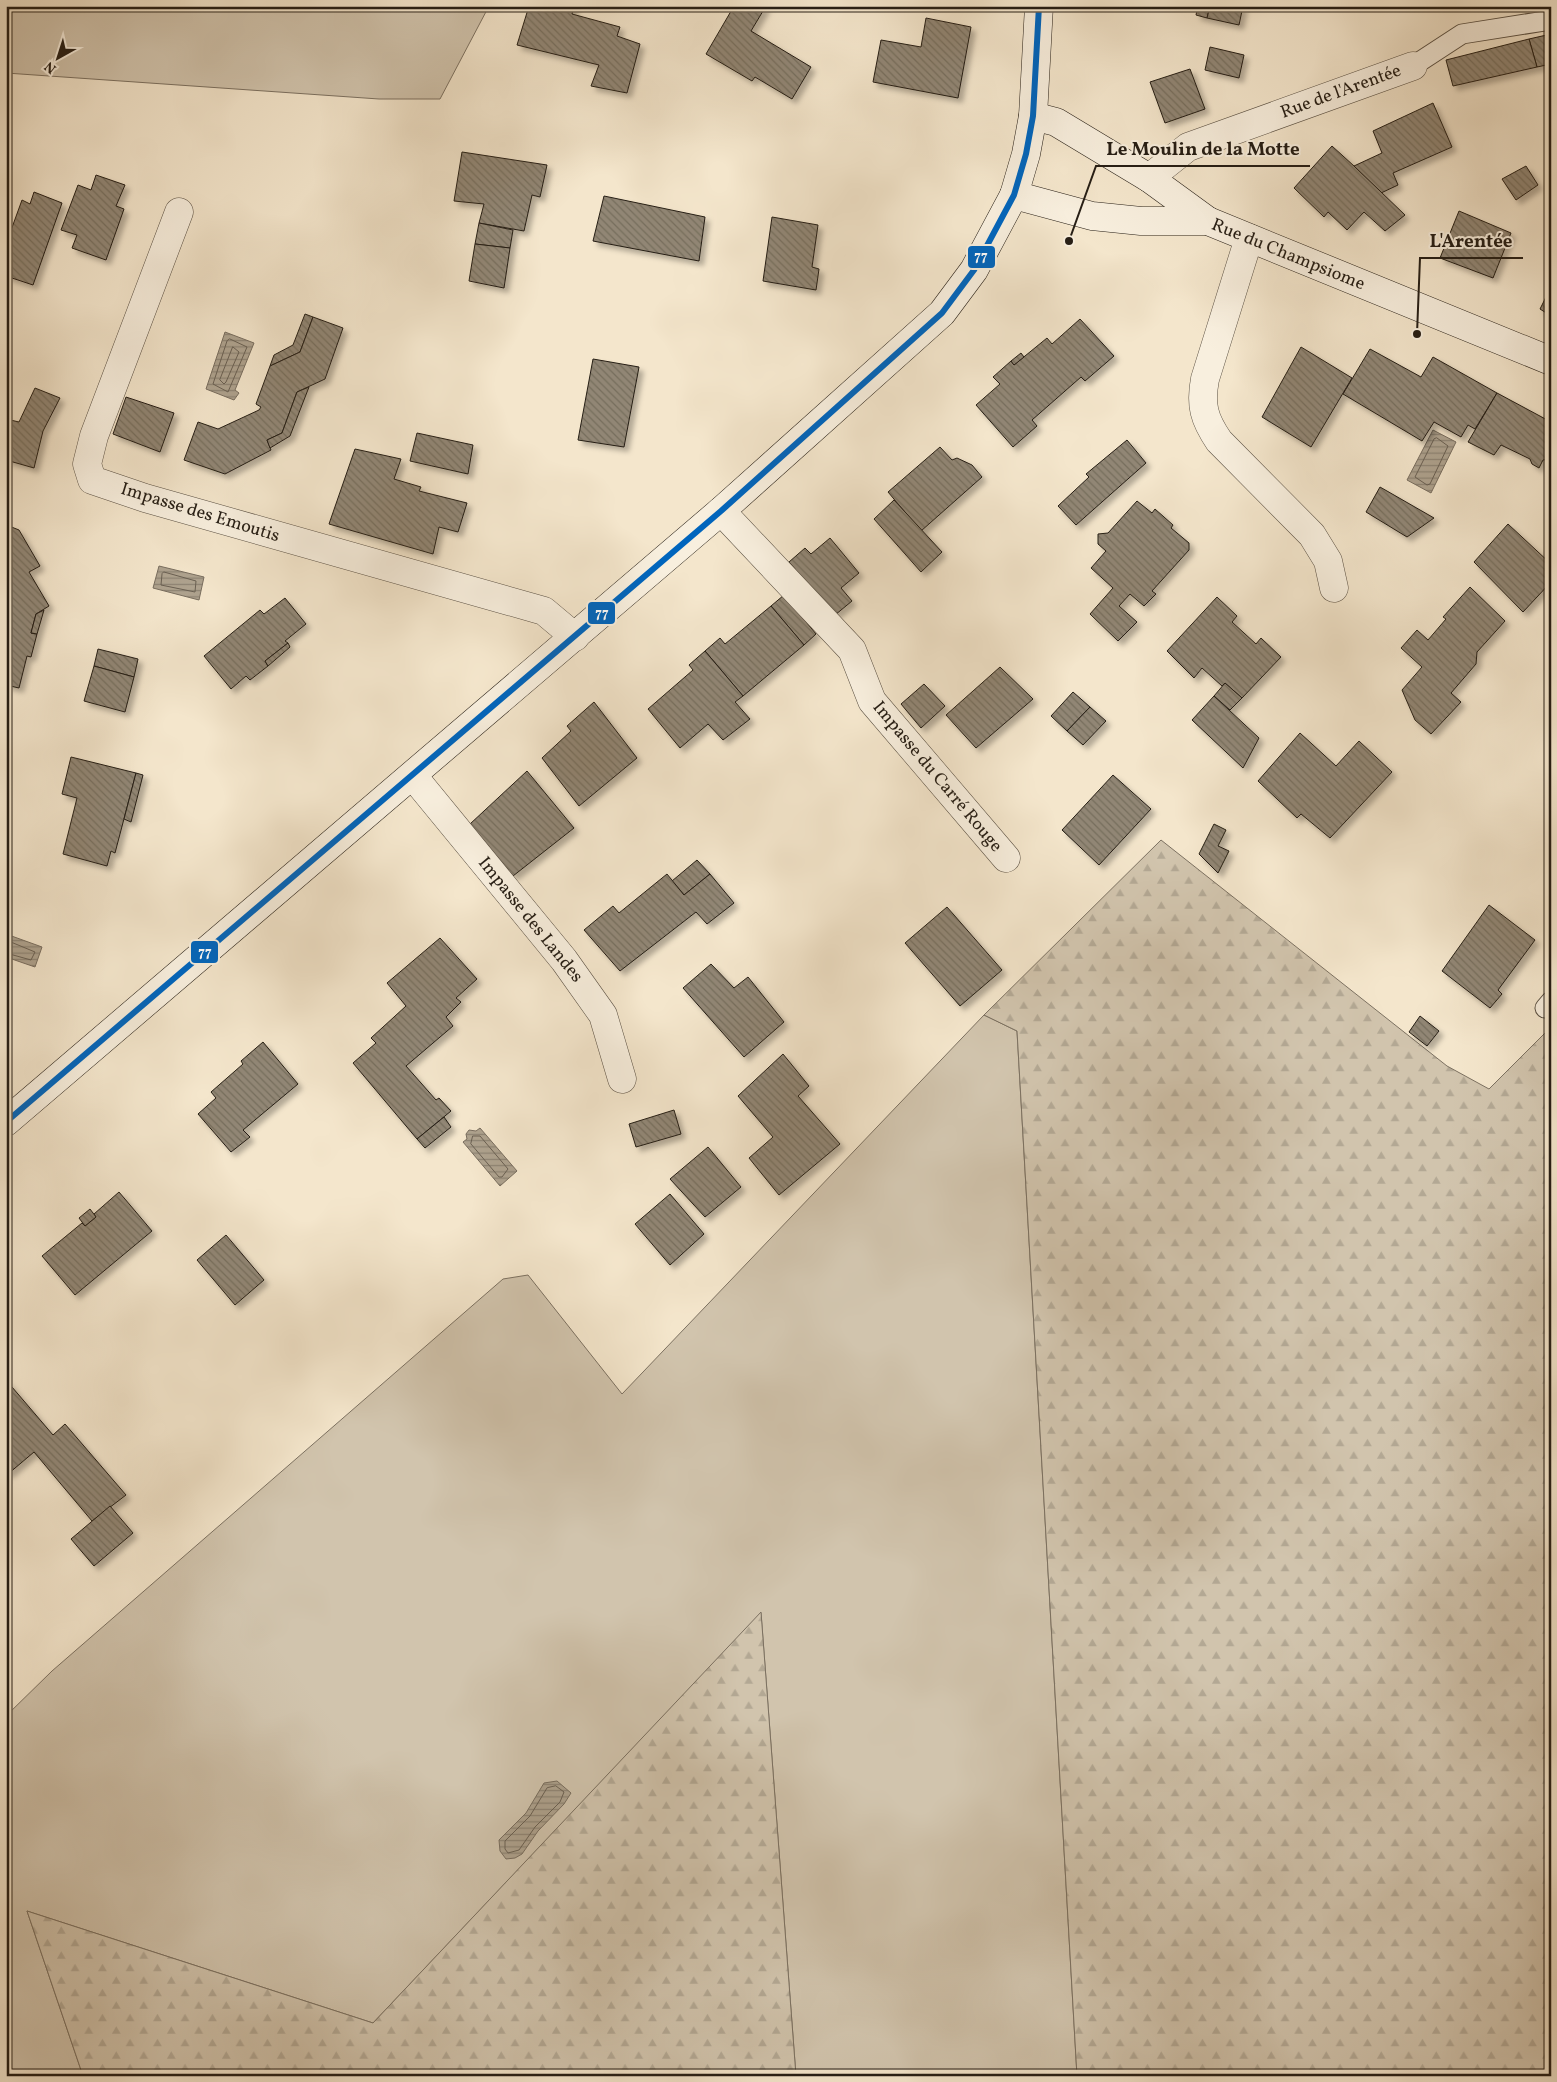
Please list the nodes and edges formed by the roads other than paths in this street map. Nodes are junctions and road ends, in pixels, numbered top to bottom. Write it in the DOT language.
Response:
graph roads {
  1 [pos="1038,6"];
  2 [pos="1551,20"];
  3 [pos="1413,66"];
  4 [pos="1033,116"];
  5 [pos="1149,178"];
  6 [pos="1014,195"];
  7 [pos="179,212"];
  8 [pos="1208,221"];
  9 [pos="1249,238"];
  10 [pos="1551,361"];
  11 [pos="721,511"];
  12 [pos="1334,588"];
  13 [pos="575,637"];
  14 [pos="413,776"];
  15 [pos="1006,858"];
  16 [pos="622,1079"];
  17 [pos="8,1117"];
  1 -- 4 [label="street"];
  2 -- 3 [label="lane, Rue de l'Arentée"];
  3 -- 5 [label="street, Rue de l'Arentée"];
  4 -- 5 [label="street"];
  4 -- 6 [label="street"];
  5 -- 8 [label="street"];
  6 -- 8 [label="street, Rue du Champsiome"];
  6 -- 11 [label="street"];
  7 -- 13 [label="street, Impasse des Emoutis"];
  8 -- 9 [label="street, Rue du Champsiome"];
  9 -- 10 [label="street, Rue du Champsiome"];
  9 -- 12 [label="street"];
  11 -- 13 [label="street"];
  11 -- 15 [label="street, Impasse du Carré Rouge"];
  13 -- 14 [label="street"];
  14 -- 16 [label="street, Impasse des Landes"];
  14 -- 17 [label="street"];
}
